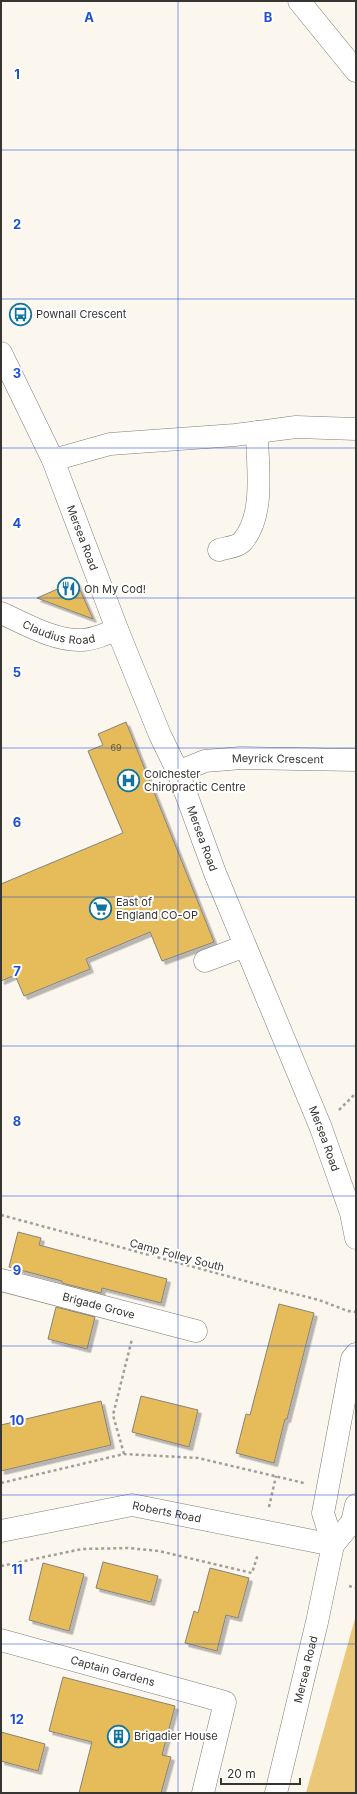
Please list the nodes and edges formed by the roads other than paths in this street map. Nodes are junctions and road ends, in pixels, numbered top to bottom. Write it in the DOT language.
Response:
graph roads {
  1 [pos="299,1"];
  2 [pos="356,71"];
  3 [pos="1,353"];
  4 [pos="356,429"];
  5 [pos="257,432"];
  6 [pos="53,460"];
  7 [pos="219,550"];
  8 [pos="1,613"];
  9 [pos="117,629"];
  10 [pos="356,760"];
  11 [pos="178,772"];
  12 [pos="245,946"];
  13 [pos="205,961"];
  14 [pos="356,1238"];
  15 [pos="1,1280"];
  16 [pos="196,1331"];
  17 [pos="356,1354"];
  18 [pos="356,1506"];
  19 [pos="1,1531"];
  20 [pos="333,1545"];
  21 [pos="1,1640"];
  22 [pos="203,1793"];
  23 [pos="276,1793"];
  1 -- 2 [label="street"];
  3 -- 6 [label="street, Mersea Road"];
  4 -- 5 [label="street"];
  5 -- 6 [label="street"];
  5 -- 7 [label="street"];
  6 -- 9 [label="street, Mersea Road"];
  8 -- 9 [label="street, Claudius Road"];
  9 -- 11 [label="street, Mersea Road"];
  10 -- 11 [label="street, Meyrick Crescent"];
  11 -- 12 [label="street, Mersea Road"];
  12 -- 13 [label="street"];
  12 -- 14 [label="street, Mersea Road"];
  15 -- 16 [label="street, Brigade Grove"];
  17 -- 20 [label="street, Mersea Road"];
  18 -- 20 [label="street, Mersea Road"];
  19 -- 20 [label="street, Roberts Road"];
  20 -- 23 [label="street, Mersea Road"];
  21 -- 22 [label="street, Captain Gardens"];
}
